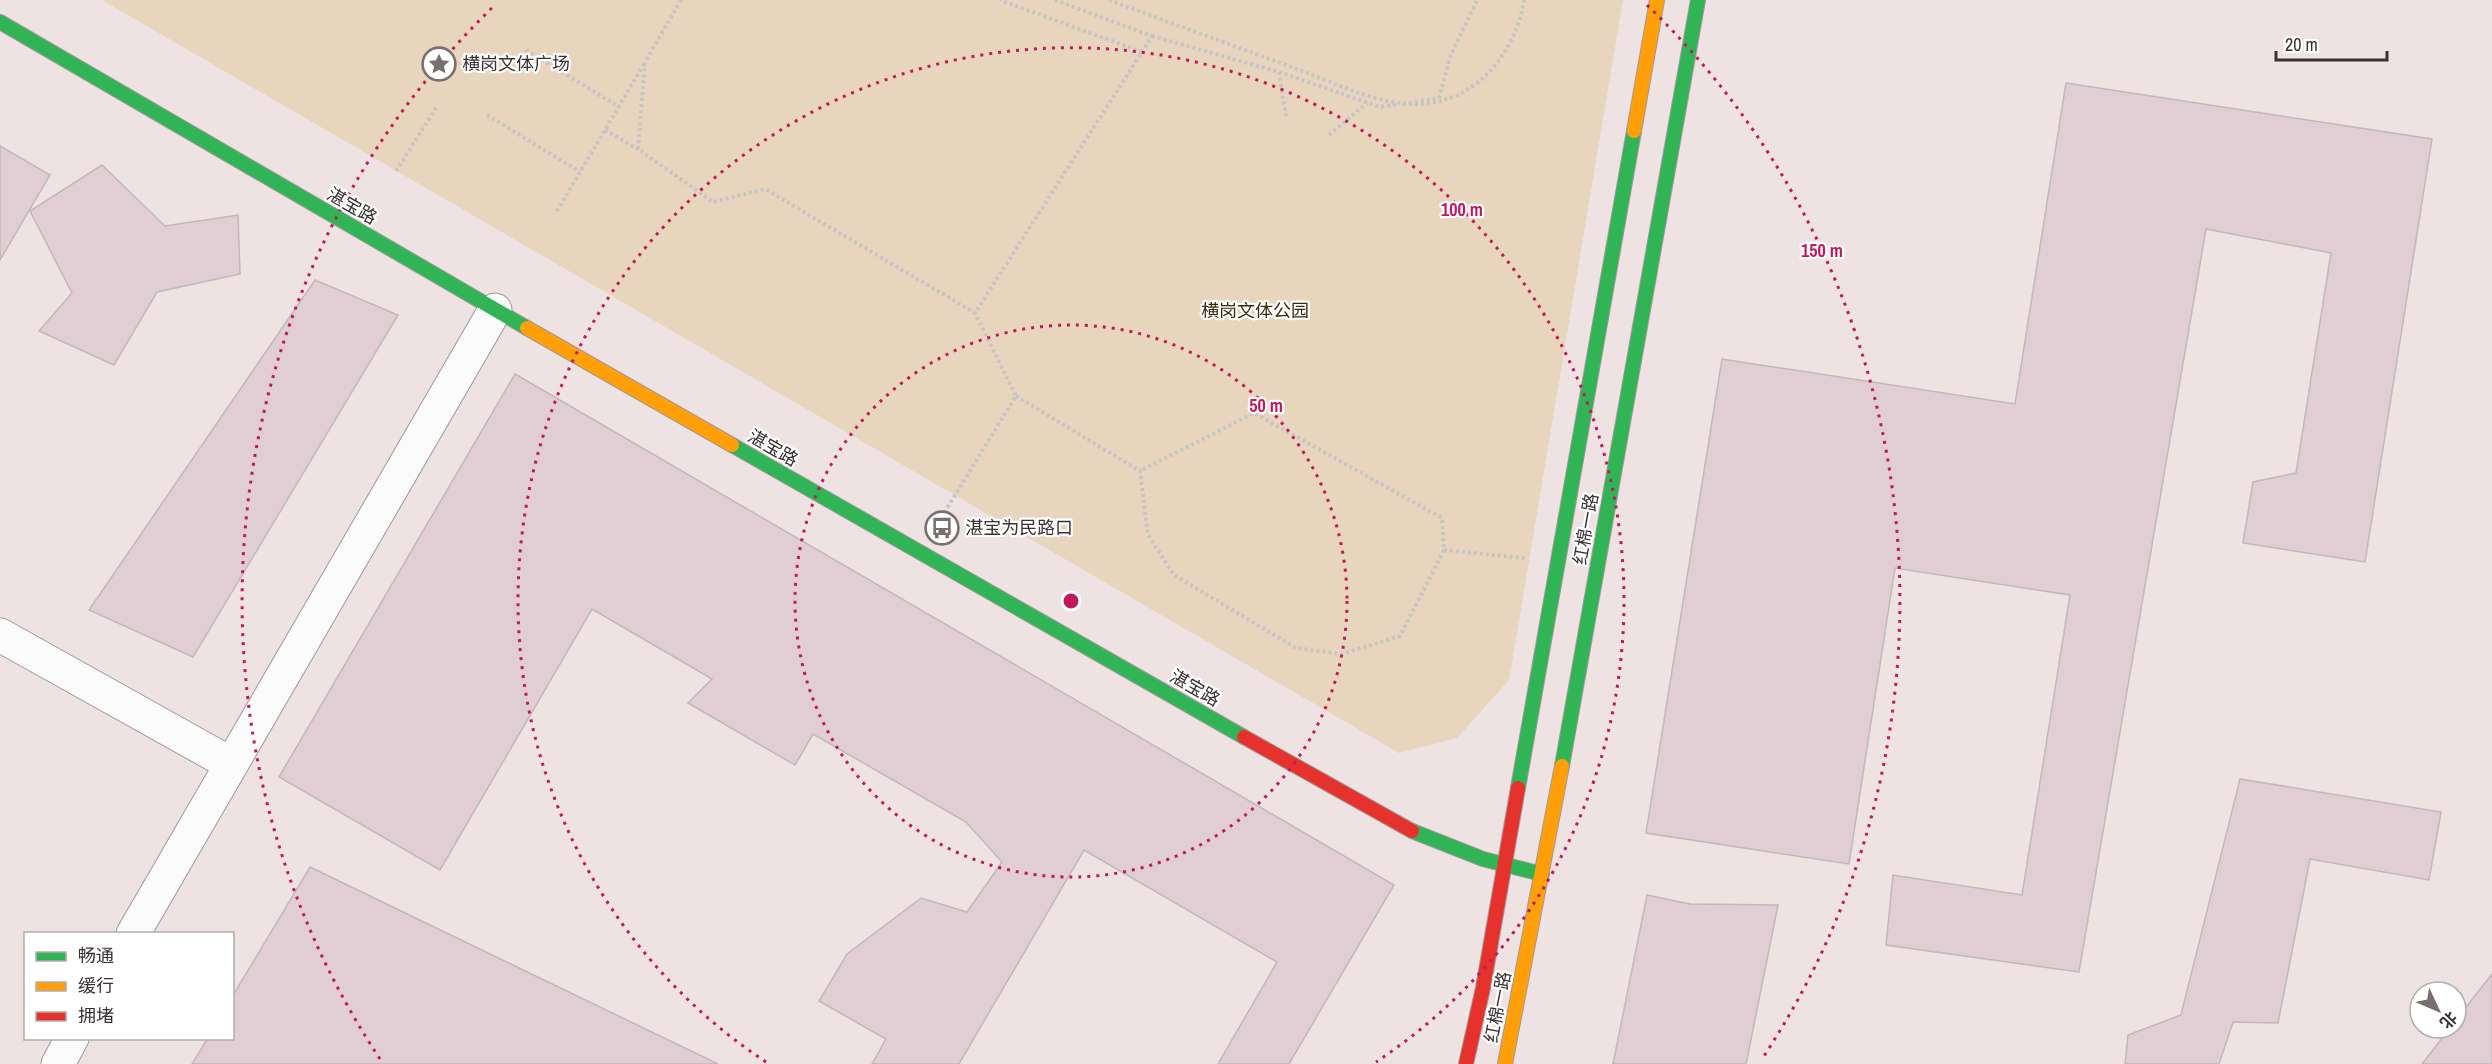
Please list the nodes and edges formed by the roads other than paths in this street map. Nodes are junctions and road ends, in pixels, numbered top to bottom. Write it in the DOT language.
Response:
graph roads {
  1 [pos="1657,0"];
  2 [pos="1698,0"];
  3 [pos="0,22"];
  4 [pos="495,310"];
  5 [pos="0,635"];
  6 [pos="231,764"];
  7 [pos="1505,867"];
  8 [pos="1542,874"];
  9 [pos="134,932"];
  10 [pos="71,1040"];
  11 [pos="58,1064"];
  12 [pos="1466,1064"];
  13 [pos="1505,1064"];
  1 -- 7 [label="main road, 红棉一路"];
  2 -- 8 [label="main road, 红棉一路"];
  3 -- 4 [label="main road, 湛宝路"];
  4 -- 6 [label="street"];
  4 -- 7 [label="main road, 湛宝路"];
  5 -- 6 [label="street"];
  6 -- 9 [label="street"];
  7 -- 8 [label="main road, 湛宝路"];
  7 -- 12 [label="main road, 红棉一路"];
  8 -- 13 [label="main road, 红棉一路"];
  10 -- 11 [label="street"];
}
